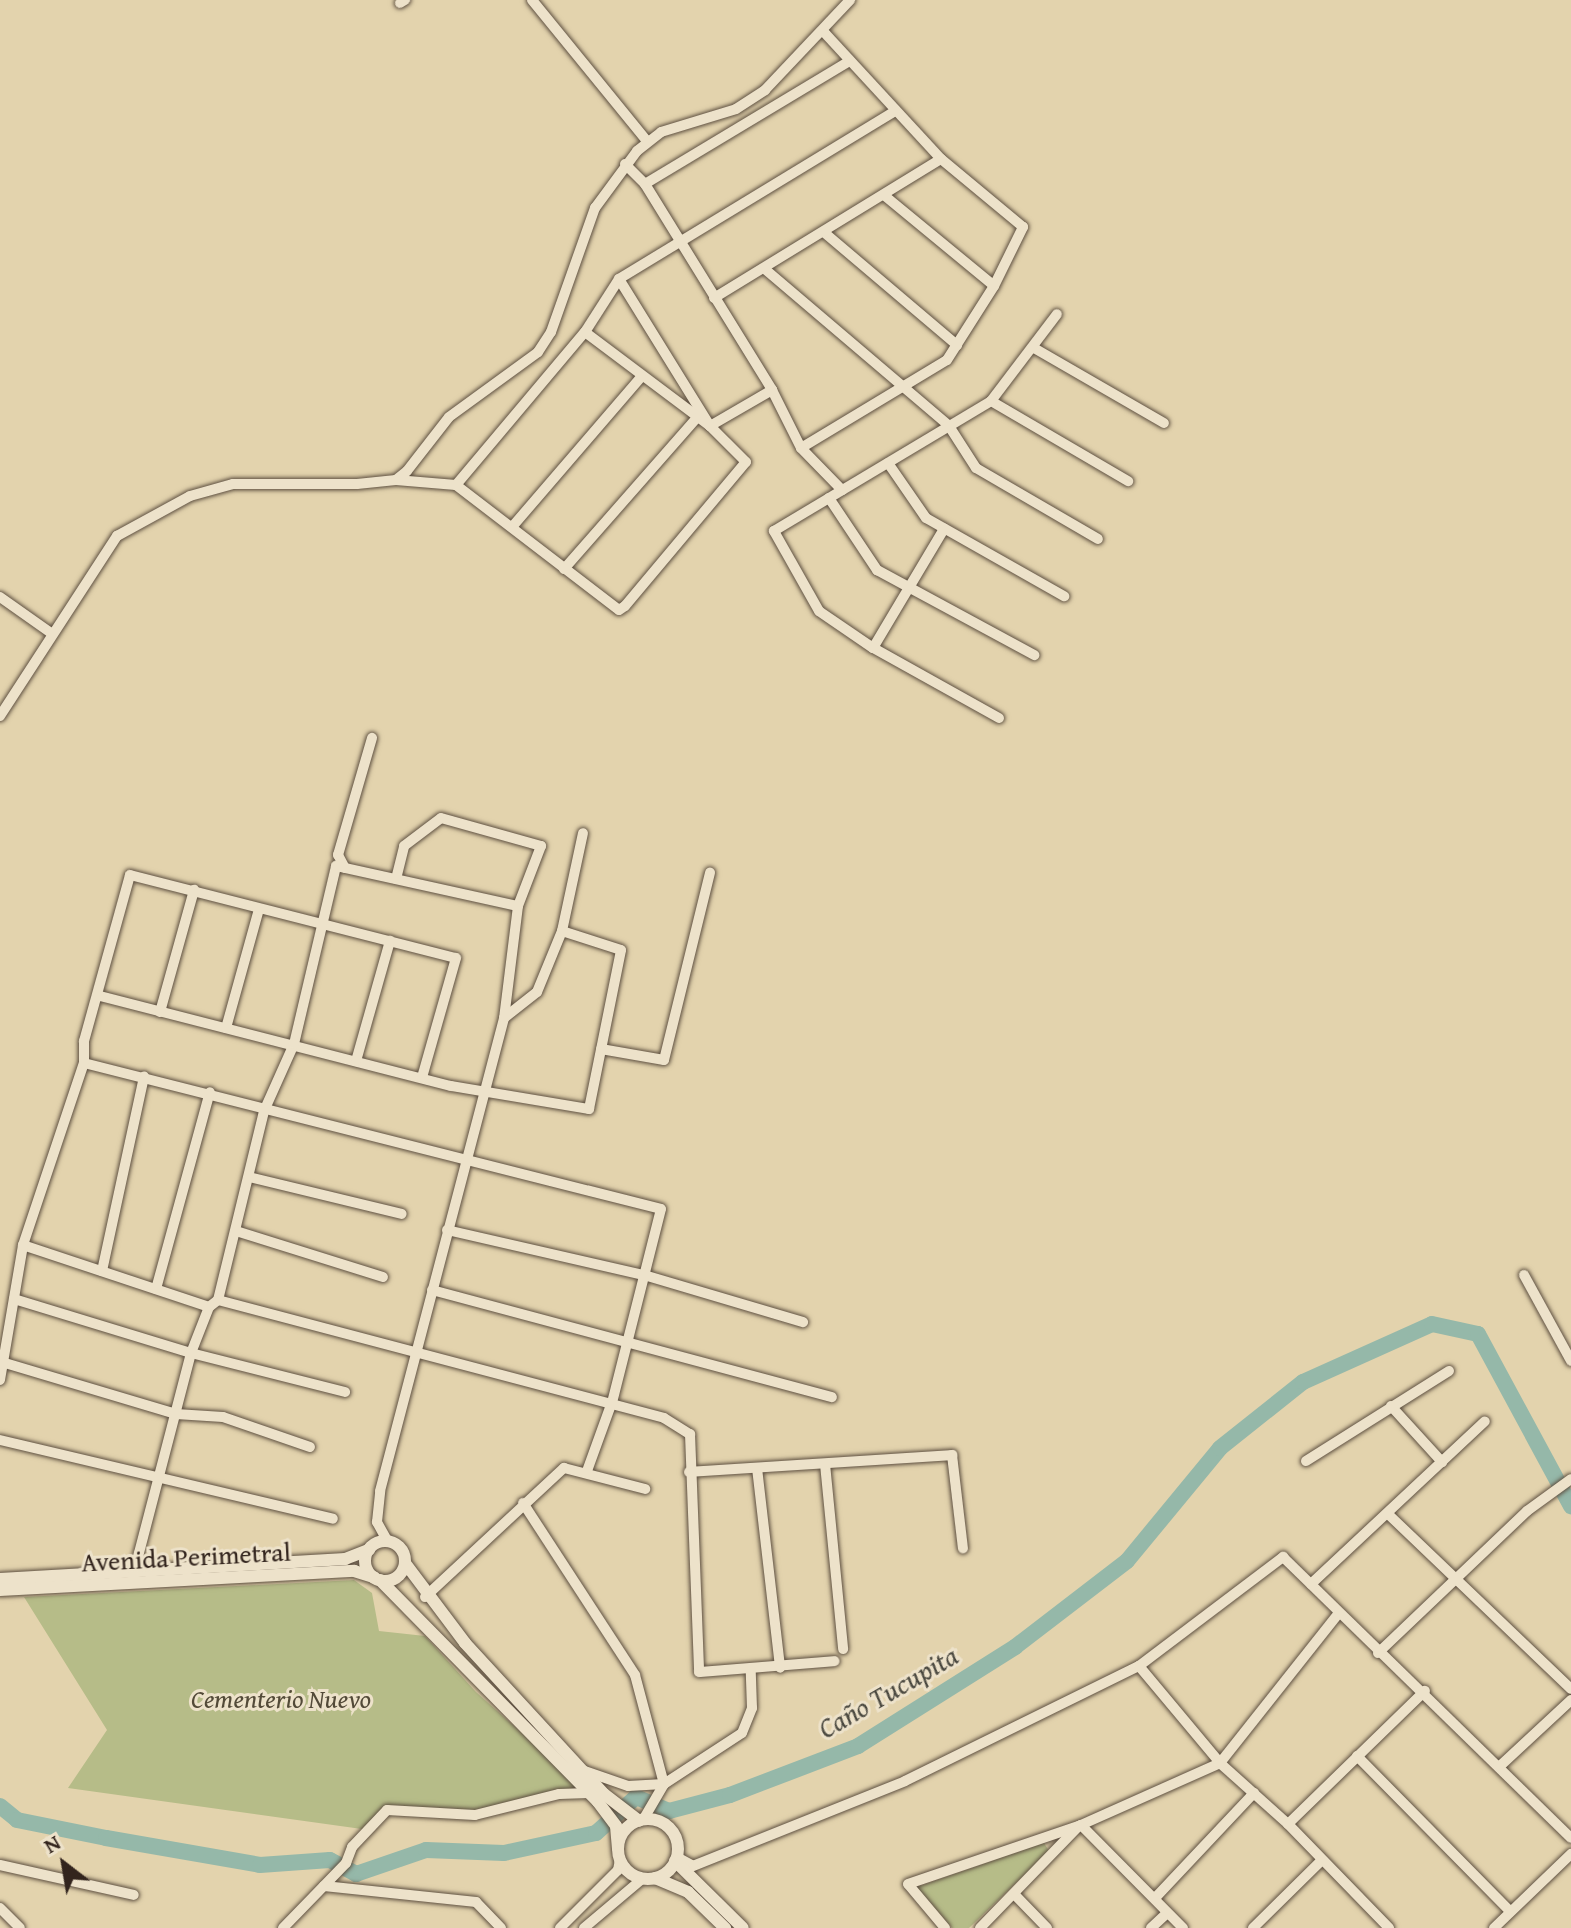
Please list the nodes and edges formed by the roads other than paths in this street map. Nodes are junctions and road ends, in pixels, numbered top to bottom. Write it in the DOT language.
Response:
graph roads {
  1 [pos="532,0"];
  2 [pos="850,0"];
  3 [pos="824,32"];
  4 [pos="850,61"];
  5 [pos="895,111"];
  6 [pos="647,141"];
  7 [pos="941,159"];
  8 [pos="625,164"];
  9 [pos="645,184"];
  10 [pos="885,196"];
  11 [pos="826,234"];
  12 [pos="680,243"];
  13 [pos="766,270"];
  14 [pos="619,279"];
  15 [pos="994,286"];
  16 [pos="714,298"];
  17 [pos="1057,314"];
  18 [pos="585,332"];
  19 [pos="957,345"];
  20 [pos="1034,348"];
  21 [pos="641,377"];
  22 [pos="904,385"];
  23 [pos="772,390"];
  24 [pos="991,401"];
  25 [pos="696,419"];
  26 [pos="1164,423"];
  27 [pos="710,426"];
  28 [pos="949,426"];
  29 [pos="801,448"];
  30 [pos="888,463"];
  31 [pos="396,480"];
  32 [pos="1128,481"];
  33 [pos="456,485"];
  34 [pos="842,490"];
  35 [pos="829,498"];
  36 [pos="512,527"];
  37 [pos="944,529"];
  38 [pos="1098,539"];
  39 [pos="564,569"];
  40 [pos="907,590"];
  41 [pos="1064,596"];
  42 [pos="0,597"];
  43 [pos="51,633"];
  44 [pos="873,648"];
  45 [pos="1034,655"];
  46 [pos="0,716"];
  47 [pos="999,718"];
  48 [pos="372,738"];
  49 [pos="583,833"];
  50 [pos="345,868"];
  51 [pos="710,873"];
  52 [pos="396,879"];
  53 [pos="194,890"];
  54 [pos="518,906"];
  55 [pos="259,909"];
  56 [pos="318,923"];
  57 [pos="562,931"];
  58 [pos="390,941"];
  59 [pos="100,996"];
  60 [pos="160,1012"];
  61 [pos="504,1018"];
  62 [pos="226,1028"];
  63 [pos="294,1044"];
  64 [pos="601,1049"];
  65 [pos="356,1061"];
  66 [pos="84,1063"];
  67 [pos="144,1076"];
  68 [pos="422,1077"];
  69 [pos="210,1092"];
  70 [pos="483,1092"];
  71 [pos="264,1111"];
  72 [pos="465,1161"];
  73 [pos="249,1177"];
  74 [pos="402,1214"];
  75 [pos="447,1230"];
  76 [pos="236,1231"];
  77 [pos="23,1245"];
  78 [pos="102,1271"];
  79 [pos="644,1275"];
  80 [pos="1524,1275"];
  81 [pos="383,1277"];
  82 [pos="156,1289"];
  83 [pos="432,1290"];
  84 [pos="14,1299"];
  85 [pos="213,1303"];
  86 [pos="803,1322"];
  87 [pos="626,1340"];
  88 [pos="415,1352"];
  89 [pos="191,1353"];
  90 [pos="1571,1361"];
  91 [pos="5,1363"];
  92 [pos="1449,1371"];
  93 [pos="0,1380"];
  94 [pos="345,1392"];
  95 [pos="832,1397"];
  96 [pos="612,1402"];
  97 [pos="1391,1406"];
  98 [pos="176,1414"];
  99 [pos="1485,1421"];
  100 [pos="0,1440"];
  101 [pos="310,1447"];
  102 [pos="1306,1461"];
  103 [pos="1442,1462"];
  104 [pos="825,1464"];
  105 [pos="757,1468"];
  106 [pos="587,1471"];
  107 [pos="689,1472"];
  108 [pos="1571,1479"];
  109 [pos="161,1481"];
  110 [pos="645,1489"];
  111 [pos="523,1503"];
  112 [pos="1388,1514"];
  113 [pos="333,1519"];
  114 [pos="388,1542"];
  115 [pos="963,1548"];
  116 [pos="369,1550"];
  117 [pos="405,1563"];
  118 [pos="134,1572"];
  119 [pos="0,1579"];
  120 [pos="377,1579"];
  121 [pos="1457,1581"];
  122 [pos="1311,1584"];
  123 [pos="0,1590"];
  124 [pos="425,1597"];
  125 [pos="1339,1613"];
  126 [pos="843,1649"];
  127 [pos="1378,1653"];
  128 [pos="835,1661"];
  129 [pos="1139,1666"];
  130 [pos="780,1668"];
  131 [pos="751,1671"];
  132 [pos="1571,1689"];
  133 [pos="1425,1691"];
  134 [pos="1571,1700"];
  135 [pos="1357,1756"];
  136 [pos="1220,1763"];
  137 [pos="1500,1766"];
  138 [pos="581,1769"];
  139 [pos="664,1784"];
  140 [pos="589,1793"];
  141 [pos="1254,1793"];
  142 [pos="611,1812"];
  143 [pos="641,1820"];
  144 [pos="1288,1824"];
  145 [pos="1081,1825"];
  146 [pos="1571,1838"];
  147 [pos="619,1854"];
  148 [pos="1571,1854"];
  149 [pos="676,1859"];
  150 [pos="1322,1860"];
  151 [pos="0,1864"];
  152 [pos="648,1878"];
  153 [pos="324,1886"];
  154 [pos="134,1895"];
  155 [pos="1015,1895"];
  156 [pos="1156,1897"];
  157 [pos="0,1908"];
  158 [pos="1510,1911"];
  159 [pos="1167,1913"];
  160 [pos="1384,1926"];
  161 [pos="20,1928"];
  162 [pos="283,1928"];
  163 [pos="501,1928"];
  164 [pos="560,1928"];
  165 [pos="584,1928"];
  166 [pos="725,1928"];
  167 [pos="743,1928"];
  168 [pos="945,1928"];
  169 [pos="980,1928"];
  170 [pos="1047,1928"];
  171 [pos="1151,1928"];
  172 [pos="1183,1928"];
  173 [pos="1253,1928"];
  174 [pos="1494,1928"];
  1 -- 6 [label="street"];
  2 -- 3 [label="street"];
  3 -- 4 [label="street"];
  3 -- 6 [label="street"];
  4 -- 5 [label="street"];
  4 -- 9 [label="street"];
  5 -- 7 [label="street"];
  5 -- 12 [label="street"];
  6 -- 8 [label="street"];
  7 -- 10 [label="street"];
  7 -- 15 [label="street"];
  8 -- 9 [label="street"];
  8 -- 31 [label="street"];
  9 -- 12 [label="street"];
  10 -- 11 [label="street"];
  10 -- 15 [label="street"];
  11 -- 13 [label="street"];
  11 -- 19 [label="street"];
  12 -- 14 [label="street"];
  12 -- 16 [label="street"];
  13 -- 16 [label="street"];
  13 -- 22 [label="street"];
  14 -- 18 [label="street"];
  14 -- 27 [label="street"];
  15 -- 19 [label="street"];
  16 -- 23 [label="street"];
  17 -- 20 [label="street"];
  18 -- 21 [label="street"];
  18 -- 33 [label="street"];
  19 -- 22 [label="street"];
  20 -- 24 [label="street"];
  20 -- 26 [label="street"];
  21 -- 25 [label="street"];
  21 -- 36 [label="street"];
  22 -- 28 [label="street"];
  22 -- 29 [label="street"];
  23 -- 27 [label="street"];
  23 -- 29 [label="street"];
  24 -- 28 [label="street"];
  24 -- 32 [label="street"];
  25 -- 27 [label="street"];
  25 -- 39 [label="street"];
  27 -- 39 [label="street"];
  28 -- 30 [label="street"];
  28 -- 38 [label="street"];
  29 -- 34 [label="street"];
  30 -- 34 [label="street"];
  30 -- 37 [label="street"];
  31 -- 33 [label="street"];
  31 -- 43 [label="street"];
  33 -- 36 [label="street"];
  34 -- 35 [label="street"];
  35 -- 40 [label="street"];
  35 -- 44 [label="street"];
  36 -- 39 [label="street"];
  37 -- 40 [label="street"];
  37 -- 41 [label="street"];
  40 -- 44 [label="street"];
  40 -- 45 [label="street"];
  42 -- 43 [label="street"];
  43 -- 46 [label="street"];
  44 -- 47 [label="street"];
  48 -- 50 [label="street"];
  49 -- 57 [label="street"];
  50 -- 52 [label="street"];
  50 -- 56 [label="street"];
  51 -- 64 [label="street"];
  52 -- 54 [label="street"];
  52 -- 54 [label="street"];
  53 -- 55 [label="street"];
  53 -- 59 [label="street"];
  53 -- 60 [label="street"];
  54 -- 61 [label="street"];
  55 -- 56 [label="street"];
  55 -- 62 [label="street"];
  56 -- 58 [label="street"];
  56 -- 63 [label="street"];
  57 -- 61 [label="street"];
  57 -- 64 [label="street"];
  58 -- 65 [label="street"];
  58 -- 68 [label="street"];
  59 -- 60 [label="street"];
  59 -- 66 [label="street"];
  60 -- 62 [label="street"];
  61 -- 70 [label="street"];
  62 -- 63 [label="street"];
  63 -- 65 [label="street"];
  63 -- 71 [label="street"];
  64 -- 70 [label="street"];
  65 -- 68 [label="street"];
  66 -- 67 [label="street"];
  66 -- 77 [label="street"];
  67 -- 69 [label="street"];
  67 -- 78 [label="street"];
  68 -- 70 [label="street"];
  69 -- 71 [label="street"];
  69 -- 82 [label="street"];
  70 -- 72 [label="street"];
  71 -- 72 [label="street"];
  71 -- 73 [label="street"];
  72 -- 75 [label="street"];
  72 -- 79 [label="street"];
  73 -- 74 [label="street"];
  73 -- 76 [label="street"];
  75 -- 79 [label="street"];
  75 -- 83 [label="street"];
  76 -- 81 [label="street"];
  76 -- 85 [label="street"];
  77 -- 78 [label="street"];
  77 -- 84 [label="street"];
  78 -- 82 [label="street"];
  79 -- 86 [label="street"];
  79 -- 87 [label="street"];
  80 -- 90 [label="street"];
  82 -- 85 [label="street"];
  83 -- 87 [label="street"];
  83 -- 88 [label="street"];
  84 -- 89 [label="street"];
  84 -- 91 [label="street"];
  85 -- 88 [label="street"];
  85 -- 89 [label="street"];
  87 -- 95 [label="street"];
  87 -- 96 [label="street"];
  88 -- 96 [label="street"];
  88 -- 114 [label="street"];
  89 -- 94 [label="street"];
  89 -- 98 [label="street"];
  91 -- 93 [label="street"];
  91 -- 98 [label="street"];
  92 -- 97 [label="street"];
  96 -- 106 [label="street"];
  96 -- 107 [label="street"];
  97 -- 102 [label="street"];
  97 -- 103 [label="street"];
  98 -- 101 [label="street"];
  98 -- 109 [label="street"];
  99 -- 103 [label="street"];
  100 -- 109 [label="street"];
  103 -- 112 [label="street"];
  104 -- 105 [label="street"];
  104 -- 115 [label="street"];
  104 -- 126 [label="street"];
  105 -- 107 [label="street"];
  105 -- 130 [label="street"];
  106 -- 110 [label="street"];
  106 -- 111 [label="street"];
  107 -- 131 [label="street"];
  108 -- 121 [label="street"];
  109 -- 113 [label="street"];
  109 -- 118 [label="street"];
  111 -- 124 [label="street"];
  111 -- 139 [label="street"];
  112 -- 121 [label="street"];
  112 -- 122 [label="street"];
  114 -- 116 [label="street"];
  114 -- 117 [label="street"];
  116 -- 118 [label="street, Avenida Perimetral"];
  116 -- 120 [label="street"];
  117 -- 120 [label="street"];
  117 -- 124 [label="street"];
  118 -- 119 [label="street, Avenida Perimetral"];
  120 -- 123 [label="street, Avenida Perimetral"];
  120 -- 140 [label="street"];
  121 -- 127 [label="street"];
  121 -- 132 [label="street"];
  122 -- 125 [label="street"];
  122 -- 129 [label="street"];
  124 -- 138 [label="street"];
  125 -- 127 [label="street"];
  125 -- 136 [label="street"];
  127 -- 133 [label="street"];
  128 -- 130 [label="street"];
  129 -- 136 [label="street"];
  129 -- 149 [label="street"];
  130 -- 131 [label="street"];
  131 -- 139 [label="street"];
  133 -- 135 [label="street"];
  133 -- 137 [label="street"];
  134 -- 137 [label="street"];
  135 -- 144 [label="street"];
  135 -- 158 [label="street"];
  136 -- 141 [label="street"];
  136 -- 145 [label="street"];
  137 -- 146 [label="street"];
  138 -- 139 [label="street"];
  138 -- 142 [label="street"];
  139 -- 143 [label="street"];
  140 -- 142 [label="street"];
  140 -- 153 [label="street"];
  141 -- 144 [label="street"];
  141 -- 156 [label="street"];
  142 -- 143 [label="street"];
  142 -- 147 [label="street"];
  143 -- 147 [label="street"];
  143 -- 149 [label="street"];
  144 -- 150 [label="street"];
  145 -- 155 [label="street"];
  145 -- 156 [label="street"];
  145 -- 168 [label="street"];
  147 -- 152 [label="street"];
  147 -- 164 [label="street"];
  148 -- 158 [label="street"];
  149 -- 152 [label="street"];
  149 -- 167 [label="street"];
  150 -- 160 [label="street"];
  150 -- 173 [label="street"];
  151 -- 154 [label="street"];
  152 -- 165 [label="street"];
  152 -- 166 [label="street"];
  153 -- 162 [label="street"];
  153 -- 163 [label="street"];
  155 -- 169 [label="street"];
  155 -- 170 [label="street"];
  156 -- 159 [label="street"];
  157 -- 161 [label="street"];
  158 -- 174 [label="street"];
  159 -- 171 [label="street"];
  159 -- 172 [label="street"];
}
